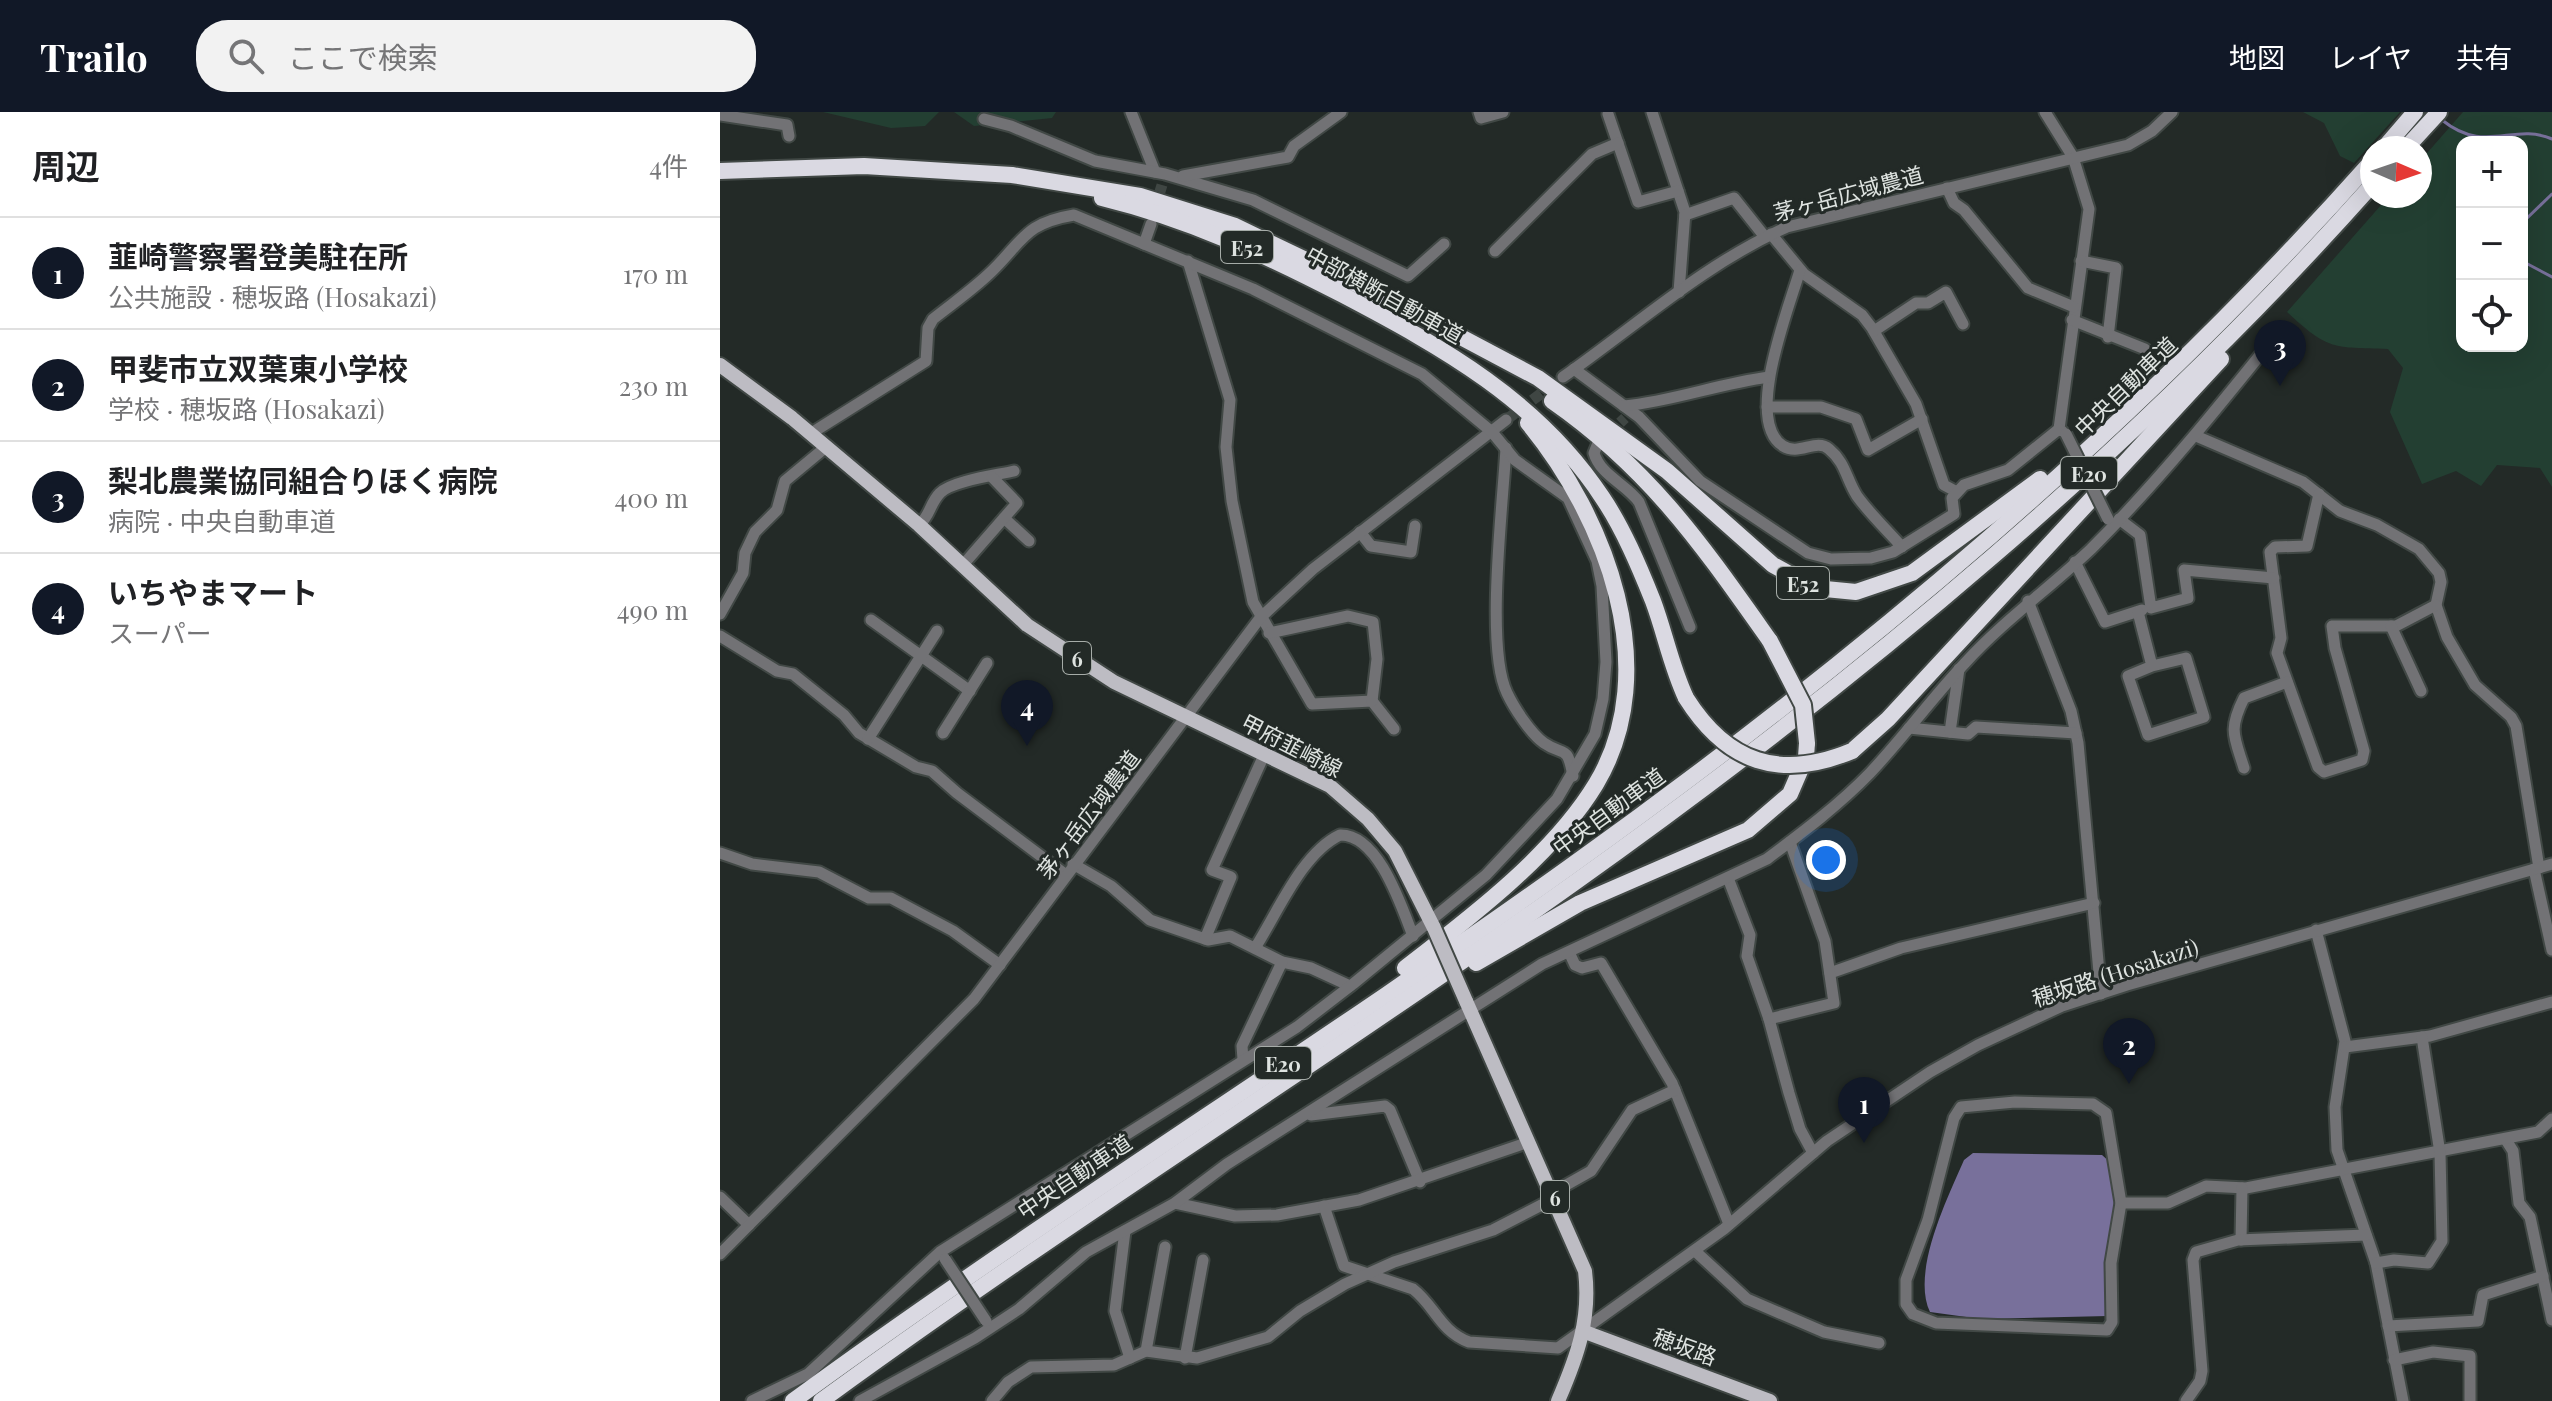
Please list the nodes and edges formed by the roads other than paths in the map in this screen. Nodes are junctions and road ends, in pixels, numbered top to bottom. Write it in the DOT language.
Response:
graph roads {
  1 [pos="1131,112"];
  2 [pos="1341,112"];
  3 [pos="1479,112"];
  4 [pos="1503,112"];
  5 [pos="1652,112"];
  6 [pos="2045,112"];
  7 [pos="2172,112"];
  8 [pos="2415,112"];
  9 [pos="2439,112"];
  10 [pos="1608,113"];
  11 [pos="720,115"];
  12 [pos="984,119"];
  13 [pos="789,136"];
  14 [pos="2394,136"];
  15 [pos="2417,136"];
  16 [pos="1618,143"];
  17 [pos="2073,157"];
  18 [pos="720,171"];
  19 [pos="967,173"];
  20 [pos="2360,174"];
  21 [pos="1161,177"];
  22 [pos="1178,177"];
  23 [pos="1947,188"];
  24 [pos="1678,191"];
  25 [pos="2360,199"];
  26 [pos="1685,215"];
  27 [pos="1151,224"];
  28 [pos="1768,236"];
  29 [pos="1144,244"];
  30 [pos="1444,244"];
  31 [pos="1495,251"];
  32 [pos="1188,261"];
  33 [pos="2081,261"];
  34 [pos="2305,261"];
  35 [pos="1800,270"];
  36 [pos="1679,292"];
  37 [pos="2074,307"];
  38 [pos="2072,320"];
  39 [pos="1963,324"];
  40 [pos="2281,329"];
  41 [pos="1874,331"];
  42 [pos="2108,337"];
  43 [pos="1462,339"];
  44 [pos="2145,349"];
  45 [pos="720,365"];
  46 [pos="1574,369"];
  47 [pos="1563,377"];
  48 [pos="1769,377"];
  49 [pos="2156,388"];
  50 [pos="1499,389"];
  51 [pos="1767,407"];
  52 [pos="1626,411"];
  53 [pos="1922,419"];
  54 [pos="1506,420"];
  55 [pos="2062,431"];
  56 [pos="1492,432"];
  57 [pos="810,434"];
  58 [pos="2196,436"];
  59 [pos="1598,443"];
  60 [pos="826,447"];
  61 [pos="1506,448"];
  62 [pos="1014,471"];
  63 [pos="992,477"];
  64 [pos="1957,492"];
  65 [pos="2319,494"];
  66 [pos="1004,518"];
  67 [pos="2113,522"];
  68 [pos="919,525"];
  69 [pos="1415,526"];
  70 [pos="1360,532"];
  71 [pos="1029,541"];
  72 [pos="1902,547"];
  73 [pos="2075,562"];
  74 [pos="962,566"];
  75 [pos="2274,578"];
  76 [pos="2028,601"];
  77 [pos="2436,605"];
  78 [pos="2151,608"];
  79 [pos="2138,612"];
  80 [pos="720,614"];
  81 [pos="1260,618"];
  82 [pos="871,620"];
  83 [pos="2391,626"];
  84 [pos="1690,627"];
  85 [pos="937,631"];
  86 [pos="1269,633"];
  87 [pos="720,636"];
  88 [pos="921,656"];
  89 [pos="987,663"];
  90 [pos="2152,666"];
  91 [pos="1959,669"];
  92 [pos="2287,682"];
  93 [pos="970,691"];
  94 [pos="2421,691"];
  95 [pos="1372,701"];
  96 [pos="1186,718"];
  97 [pos="1909,728"];
  98 [pos="1394,729"];
  99 [pos="1950,732"];
  100 [pos="943,733"];
  101 [pos="2076,733"];
  102 [pos="868,739"];
  103 [pos="1265,753"];
  104 [pos="2244,768"];
  105 [pos="1573,776"];
  106 [pos="1381,834"];
  107 [pos="1790,842"];
  108 [pos="1365,844"];
  109 [pos="720,853"];
  110 [pos="2552,864"];
  111 [pos="2536,868"];
  112 [pos="1070,870"];
  113 [pos="1728,878"];
  114 [pos="2094,903"];
  115 [pos="1433,924"];
  116 [pos="2316,930"];
  117 [pos="1413,936"];
  118 [pos="1205,939"];
  119 [pos="1255,948"];
  120 [pos="2552,950"];
  121 [pos="1569,952"];
  122 [pos="1282,962"];
  123 [pos="1000,965"];
  124 [pos="1830,973"];
  125 [pos="1350,986"];
  126 [pos="2101,994"];
  127 [pos="2552,1002"];
  128 [pos="1469,1005"];
  129 [pos="1769,1019"];
  130 [pos="1352,1036"];
  131 [pos="2422,1037"];
  132 [pos="2345,1047"];
  133 [pos="1294,1056"];
  134 [pos="1243,1059"];
  135 [pos="1675,1090"];
  136 [pos="1309,1111"];
  137 [pos="2552,1119"];
  138 [pos="2506,1140"];
  139 [pos="1529,1142"];
  140 [pos="1813,1153"];
  141 [pos="2440,1153"];
  142 [pos="2344,1172"];
  143 [pos="1420,1182"];
  144 [pos="2242,1188"];
  145 [pos="1554,1196"];
  146 [pos="720,1197"];
  147 [pos="1175,1203"];
  148 [pos="2121,1203"];
  149 [pos="1324,1206"];
  150 [pos="1729,1224"];
  151 [pos="749,1225"];
  152 [pos="1125,1231"];
  153 [pos="2366,1235"];
  154 [pos="2241,1240"];
  155 [pos="1165,1247"];
  156 [pos="1695,1251"];
  157 [pos="720,1254"];
  158 [pos="942,1256"];
  159 [pos="1203,1260"];
  160 [pos="2376,1263"];
  161 [pos="1368,1273"];
  162 [pos="2543,1276"];
  163 [pos="2552,1320"];
  164 [pos="988,1324"];
  165 [pos="2388,1326"];
  166 [pos="1585,1332"];
  167 [pos="1879,1343"];
  168 [pos="1146,1351"];
  169 [pos="1130,1358"];
  170 [pos="1185,1358"];
  171 [pos="2394,1360"];
  172 [pos="752,1401"];
  173 [pos="793,1401"];
  174 [pos="821,1401"];
  175 [pos="860,1401"];
  176 [pos="992,1401"];
  177 [pos="1558,1401"];
  178 [pos="1770,1401"];
  179 [pos="2186,1401"];
  180 [pos="2403,1401"];
  181 [pos="2470,1401"];
  1 -- 21 [label="street"];
  2 -- 22 [label="street"];
  3 -- 4 [label="street"];
  5 -- 24 [label="street"];
  6 -- 17 [label="street"];
  7 -- 17 [label="street, 茅ヶ岳広域農道"];
  8 -- 14 [label="highway"];
  9 -- 15 [label="highway"];
  10 -- 16 [label="street"];
  11 -- 13 [label="street"];
  12 -- 21 [label="street"];
  16 -- 24 [label="street"];
  16 -- 31 [label="street"];
  17 -- 23 [label="street, 茅ヶ岳広域農道"];
  17 -- 33 [label="street"];
  18 -- 19 [label="highway, 中部横断自動車道 / E52"];
  19 -- 43 [label="highway, 中部横断自動車道 / E52"];
  19 -- 50 [label="highway, 中部横断自動車道 / E52"];
  20 -- 49 [label="highway, 中央自動車道 / E20"];
  21 -- 22 [label="street"];
  22 -- 30 [label="street"];
  23 -- 28 [label="street, 茅ヶ岳広域農道"];
  23 -- 37 [label="street"];
  24 -- 26 [label="street"];
  25 -- 34 [label="highway, 中央自動車道 / E20"];
  26 -- 28 [label="street"];
  26 -- 36 [label="street"];
  27 -- 29 [label="street"];
  28 -- 35 [label="street"];
  28 -- 36 [label="street, 茅ヶ岳広域農道"];
  29 -- 32 [label="street"];
  29 -- 57 [label="street"];
  32 -- 56 [label="street"];
  32 -- 81 [label="street"];
  33 -- 37 [label="street"];
  33 -- 42 [label="street"];
  34 -- 50 [label="highway, E52, bridge"];
  34 -- 130 [label="highway, 中央自動車道 / E20"];
  35 -- 41 [label="street"];
  35 -- 48 [label="street"];
  36 -- 46 [label="street, 茅ヶ岳広域農道"];
  37 -- 38 [label="street"];
  38 -- 42 [label="street"];
  38 -- 55 [label="street"];
  39 -- 41 [label="street"];
  40 -- 58 [label="street"];
  41 -- 53 [label="street"];
  42 -- 44 [label="street"];
  43 -- 49 [label="highway, E52"];
  43 -- 130 [label="highway, bridge"];
  45 -- 57 [label="main road, 甲府韮崎線 / 6"];
  46 -- 47 [label="street, 茅ヶ岳広域農道"];
  46 -- 52 [label="street"];
  48 -- 51 [label="street"];
  48 -- 52 [label="street"];
  49 -- 133 [label="highway, 中央自動車道 / E20"];
  50 -- 133 [label="highway"];
  51 -- 53 [label="street"];
  51 -- 72 [label="street"];
  52 -- 72 [label="street"];
  53 -- 64 [label="street"];
  54 -- 56 [label="street, 茅ヶ岳広域農道"];
  55 -- 64 [label="street"];
  55 -- 67 [label="street, bridge"];
  56 -- 61 [label="street"];
  56 -- 70 [label="street, 茅ヶ岳広域農道"];
  57 -- 60 [label="main road, 甲府韮崎線 / 6"];
  58 -- 65 [label="street"];
  58 -- 67 [label="street"];
  59 -- 84 [label="street"];
  60 -- 68 [label="main road, 甲府韮崎線 / 6"];
  60 -- 80 [label="street"];
  61 -- 105 [label="street"];
  61 -- 105 [label="street"];
  62 -- 63 [label="street"];
  63 -- 66 [label="street"];
  63 -- 68 [label="street"];
  64 -- 72 [label="street"];
  65 -- 75 [label="street"];
  65 -- 77 [label="street"];
  66 -- 71 [label="street"];
  66 -- 74 [label="street"];
  67 -- 73 [label="street"];
  67 -- 78 [label="street"];
  68 -- 74 [label="main road, 甲府韮崎線 / 6"];
  69 -- 70 [label="street"];
  70 -- 81 [label="street, 茅ヶ岳広域農道"];
  73 -- 76 [label="street"];
  73 -- 79 [label="street"];
  74 -- 96 [label="main road, 甲府韮崎線 / 6"];
  75 -- 78 [label="street"];
  75 -- 92 [label="street"];
  76 -- 91 [label="street"];
  76 -- 101 [label="street"];
  77 -- 83 [label="street"];
  77 -- 111 [label="street"];
  78 -- 79 [label="street"];
  79 -- 90 [label="street"];
  81 -- 86 [label="street"];
  81 -- 96 [label="street, 茅ヶ岳広域農道"];
  82 -- 88 [label="street"];
  83 -- 92 [label="street"];
  83 -- 94 [label="street"];
  85 -- 88 [label="street"];
  86 -- 95 [label="street"];
  86 -- 95 [label="street"];
  87 -- 102 [label="street"];
  88 -- 93 [label="street"];
  88 -- 102 [label="street"];
  89 -- 93 [label="street"];
  90 -- 90 [label="street"];
  91 -- 97 [label="street"];
  91 -- 99 [label="street"];
  92 -- 104 [label="street"];
  93 -- 100 [label="street"];
  95 -- 98 [label="street"];
  96 -- 103 [label="main road, 甲府韮崎線 / 6"];
  96 -- 112 [label="street, 茅ヶ岳広域農道"];
  97 -- 99 [label="street"];
  97 -- 107 [label="street"];
  99 -- 101 [label="street"];
  101 -- 114 [label="street"];
  102 -- 112 [label="street"];
  103 -- 106 [label="main road, 甲府韮崎線 / 6"];
  103 -- 118 [label="street"];
  105 -- 115 [label="street"];
  106 -- 108 [label="street"];
  106 -- 115 [label="main road, 甲府韮崎線 / 6"];
  107 -- 113 [label="street"];
  107 -- 124 [label="street"];
  108 -- 117 [label="street"];
  108 -- 119 [label="street"];
  109 -- 123 [label="street"];
  110 -- 111 [label="street, 穂坂路 (Hosakazi)"];
  111 -- 116 [label="street, 穂坂路 (Hosakazi)"];
  111 -- 120 [label="street"];
  112 -- 118 [label="street"];
  112 -- 123 [label="street, 茅ヶ岳広域農道"];
  113 -- 121 [label="street"];
  113 -- 129 [label="street"];
  114 -- 124 [label="street"];
  114 -- 126 [label="street"];
  115 -- 117 [label="street"];
  115 -- 128 [label="main road, 甲府韮崎線 / 6, bridge"];
  116 -- 126 [label="street, 穂坂路 (Hosakazi)"];
  116 -- 132 [label="street"];
  117 -- 125 [label="street"];
  118 -- 119 [label="street"];
  119 -- 122 [label="street"];
  121 -- 128 [label="street"];
  121 -- 135 [label="street"];
  122 -- 125 [label="street"];
  122 -- 134 [label="street"];
  123 -- 151 [label="street, 茅ヶ岳広域農道"];
  124 -- 129 [label="street"];
  125 -- 134 [label="street"];
  126 -- 140 [label="street, 穂坂路 (Hosakazi)"];
  127 -- 131 [label="street"];
  128 -- 136 [label="street"];
  128 -- 139 [label="main road, 甲府韮崎線 / 6"];
  129 -- 140 [label="street"];
  130 -- 174 [label="highway, 中央自動車道 / E20"];
  131 -- 132 [label="street"];
  131 -- 141 [label="street"];
  132 -- 142 [label="street"];
  133 -- 173 [label="highway, 中央自動車道 / E20"];
  134 -- 158 [label="street"];
  135 -- 145 [label="street"];
  135 -- 150 [label="street"];
  136 -- 143 [label="street"];
  136 -- 147 [label="street"];
  137 -- 138 [label="street"];
  138 -- 141 [label="street"];
  138 -- 162 [label="street"];
  139 -- 143 [label="street"];
  139 -- 145 [label="main road, 甲府韮崎線 / 6"];
  140 -- 150 [label="street, 穂坂路 (Hosakazi)"];
  141 -- 142 [label="street"];
  141 -- 160 [label="street"];
  142 -- 144 [label="street"];
  142 -- 153 [label="street"];
  143 -- 149 [label="street"];
  144 -- 148 [label="street"];
  144 -- 154 [label="street"];
  145 -- 161 [label="street"];
  145 -- 166 [label="main road, 甲府韮崎線 / 6"];
  146 -- 151 [label="street"];
  147 -- 149 [label="street"];
  147 -- 152 [label="street"];
  148 -- 148 [label="street"];
  149 -- 161 [label="street, 穂坂路 (Hosakazi)"];
  150 -- 156 [label="street, 穂坂路 (Hosakazi)"];
  151 -- 157 [label="street, 茅ヶ岳広域農道"];
  152 -- 164 [label="street"];
  152 -- 169 [label="street"];
  153 -- 154 [label="street"];
  153 -- 160 [label="street"];
  154 -- 179 [label="street"];
  155 -- 168 [label="street"];
  156 -- 166 [label="street, 穂坂路 (Hosakazi)"];
  156 -- 167 [label="street"];
  158 -- 164 [label="street, bridge"];
  158 -- 172 [label="street"];
  159 -- 170 [label="street"];
  160 -- 165 [label="street"];
  161 -- 166 [label="street, 穂坂路 (Hosakazi)"];
  161 -- 170 [label="street"];
  162 -- 163 [label="street"];
  162 -- 165 [label="street"];
  164 -- 175 [label="street"];
  165 -- 171 [label="street"];
  166 -- 177 [label="main road, 甲府韮崎線 / 6"];
  166 -- 178 [label="main road, 穂坂路"];
  168 -- 169 [label="street"];
  168 -- 170 [label="street"];
  169 -- 176 [label="street"];
  171 -- 180 [label="street"];
  171 -- 181 [label="street"];
}
